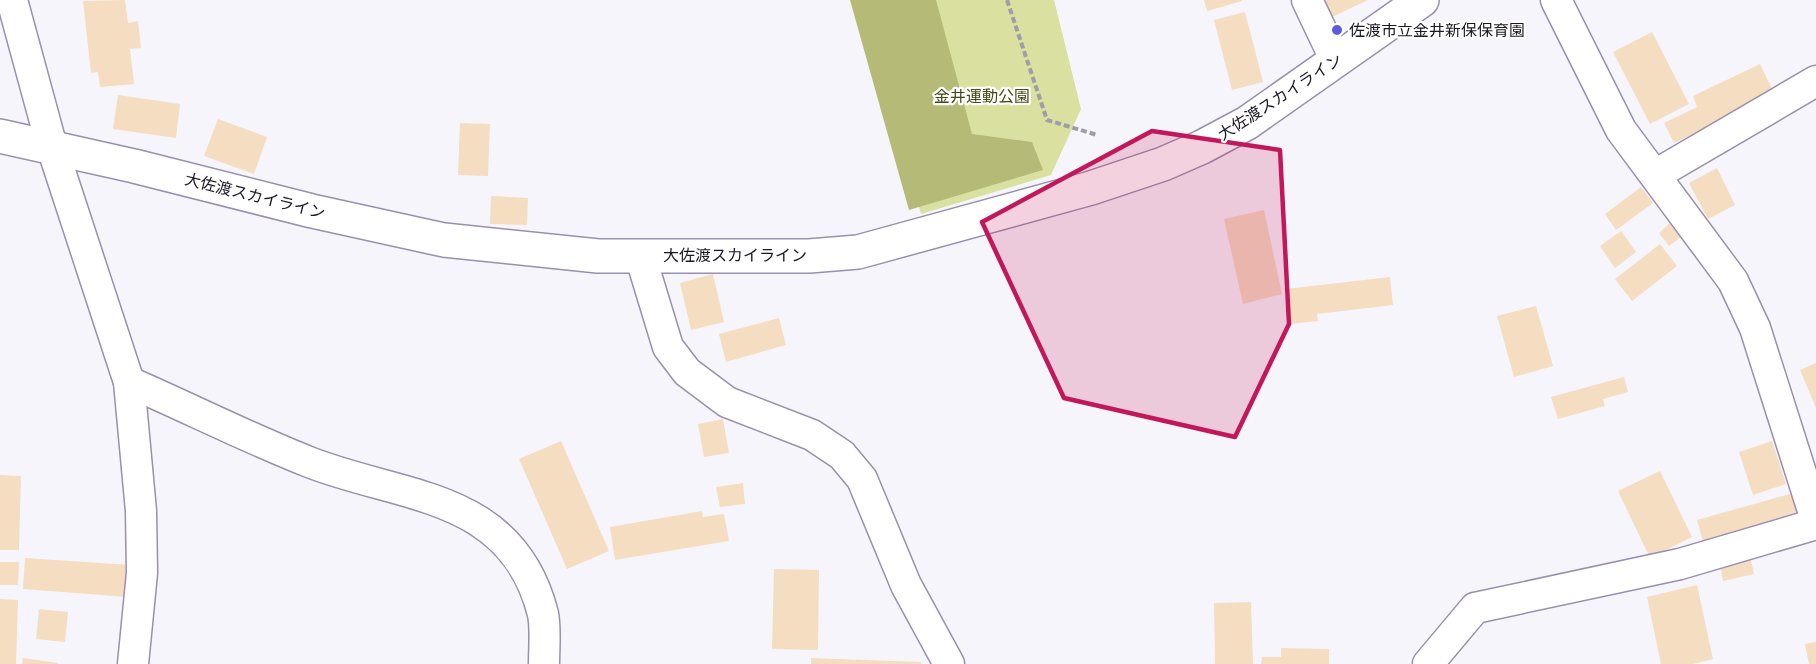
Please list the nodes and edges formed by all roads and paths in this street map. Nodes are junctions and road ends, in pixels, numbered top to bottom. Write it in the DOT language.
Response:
graph roads {
  1 [pos="12,0"];
  2 [pos="1007,0"];
  3 [pos="1307,0"];
  4 [pos="1422,0"];
  5 [pos="1556,0"];
  6 [pos="1336,61"];
  7 [pos="1816,81"];
  8 [pos="1097,135"];
  9 [pos="0,136"];
  10 [pos="52,147"];
  11 [pos="1655,175"];
  12 [pos="640,255"];
  13 [pos="129,382"];
  14 [pos="1816,522"];
  15 [pos="133,664"];
  16 [pos="544,664"];
  17 [pos="949,664"];
  18 [pos="1428,664"];
  1 -- 10 [label="street"];
  2 -- 8 [label="path"];
  3 -- 6 [label="street"];
  4 -- 6 [label="street, 大佐渡スカイライン"];
  5 -- 11 [label="street"];
  6 -- 12 [label="street, 大佐渡スカイライン"];
  7 -- 11 [label="street"];
  9 -- 10 [label="street, 大佐渡スカイライン"];
  10 -- 12 [label="street, 大佐渡スカイライン"];
  10 -- 13 [label="street"];
  11 -- 14 [label="street"];
  12 -- 17 [label="street"];
  13 -- 15 [label="street"];
  13 -- 16 [label="street"];
  14 -- 18 [label="street"];
}
